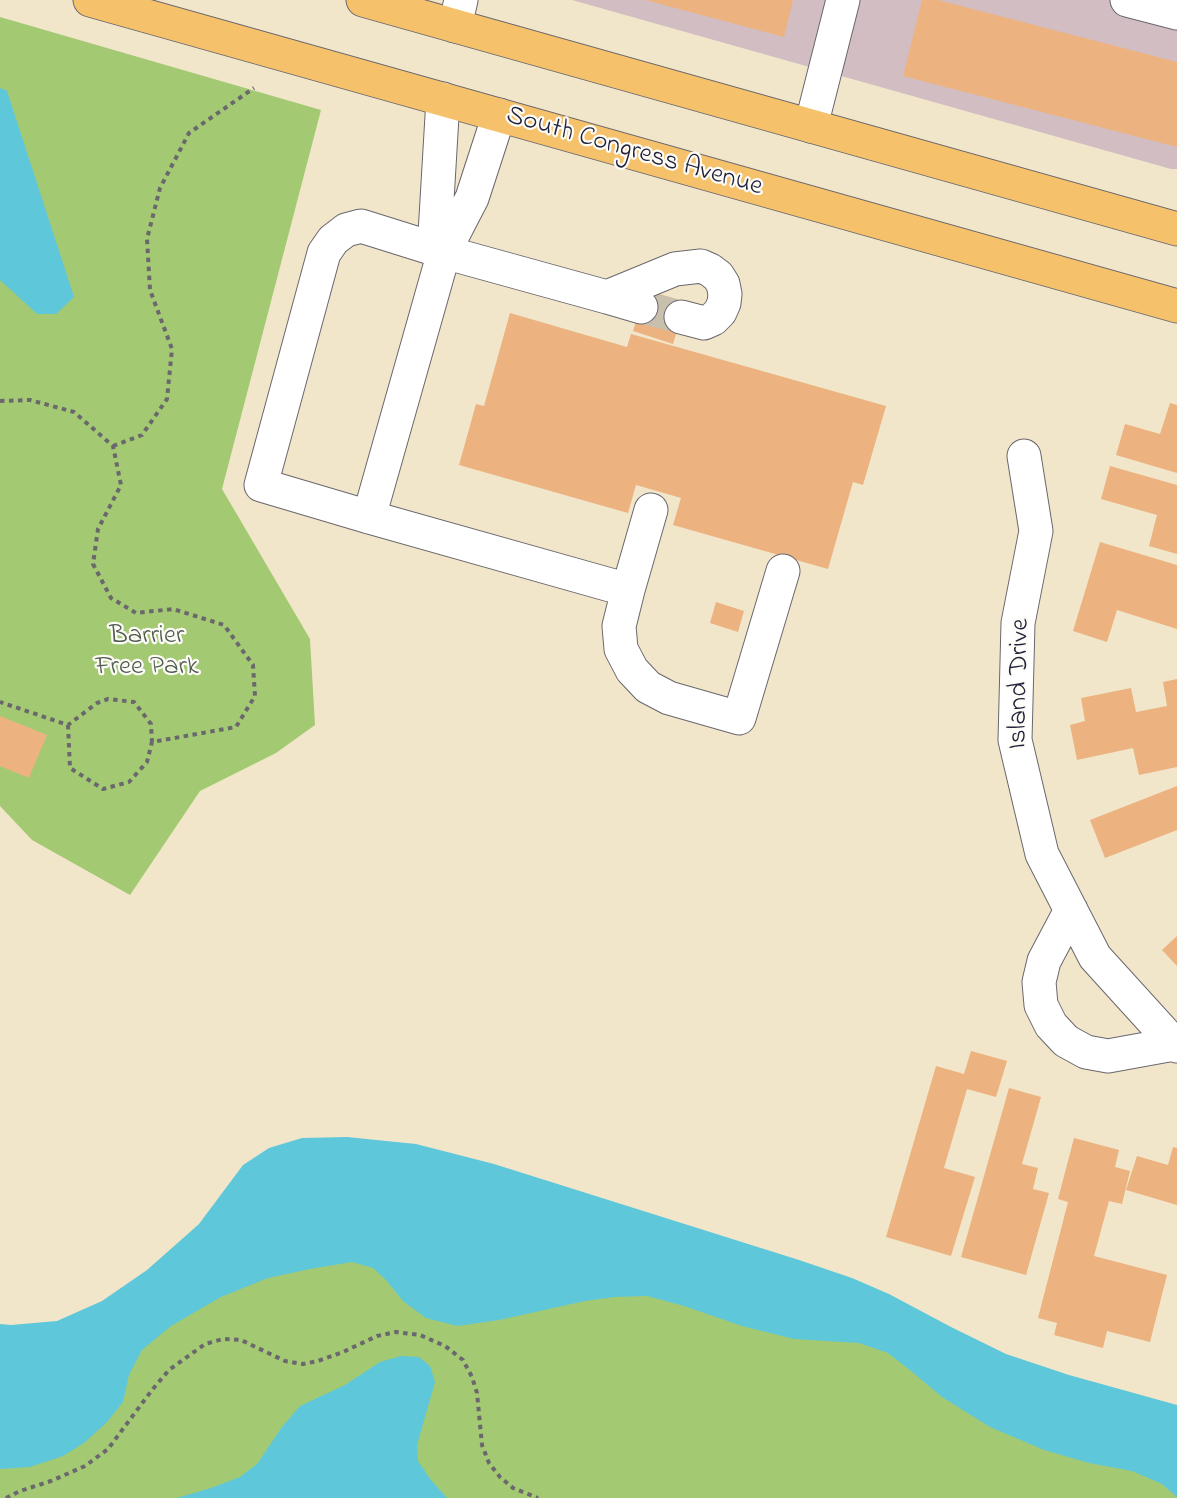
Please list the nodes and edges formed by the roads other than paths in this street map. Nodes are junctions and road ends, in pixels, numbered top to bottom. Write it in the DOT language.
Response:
graph roads {
  1 [pos="363,0"];
  2 [pos="843,0"];
  3 [pos="100,1"];
  4 [pos="1137,1"];
  5 [pos="458,13"];
  6 [pos="1177,13"];
  7 [pos="443,99"];
  8 [pos="499,115"];
  9 [pos="811,126"];
  10 [pos="1177,229"];
  11 [pos="444,252"];
  12 [pos="607,297"];
  13 [pos="1177,306"];
  14 [pos="641,307"];
  15 [pos="681,317"];
  16 [pos="1024,456"];
  17 [pos="651,510"];
  18 [pos="369,517"];
  19 [pos="783,571"];
  20 [pos="628,590"];
  21 [pos="1071,910"];
  22 [pos="1175,1045"];
  1 -- 5 [label="main road"];
  2 -- 9 [label="street"];
  3 -- 7 [label="main road, South Congress Avenue"];
  4 -- 6 [label="street"];
  5 -- 9 [label="main road"];
  7 -- 8 [label="main road, South Congress Avenue"];
  7 -- 11 [label="street"];
  8 -- 11 [label="street"];
  8 -- 13 [label="main road, South Congress Avenue"];
  9 -- 10 [label="main road"];
  11 -- 12 [label="street"];
  11 -- 18 [label="street"];
  11 -- 18 [label="street"];
  12 -- 14 [label="street"];
  12 -- 15 [label="street"];
  16 -- 21 [label="street, Island Drive"];
  17 -- 20 [label="street"];
  18 -- 20 [label="street"];
  19 -- 20 [label="street"];
  21 -- 22 [label="street, Island Drive"];
  21 -- 22 [label="street"];
}
